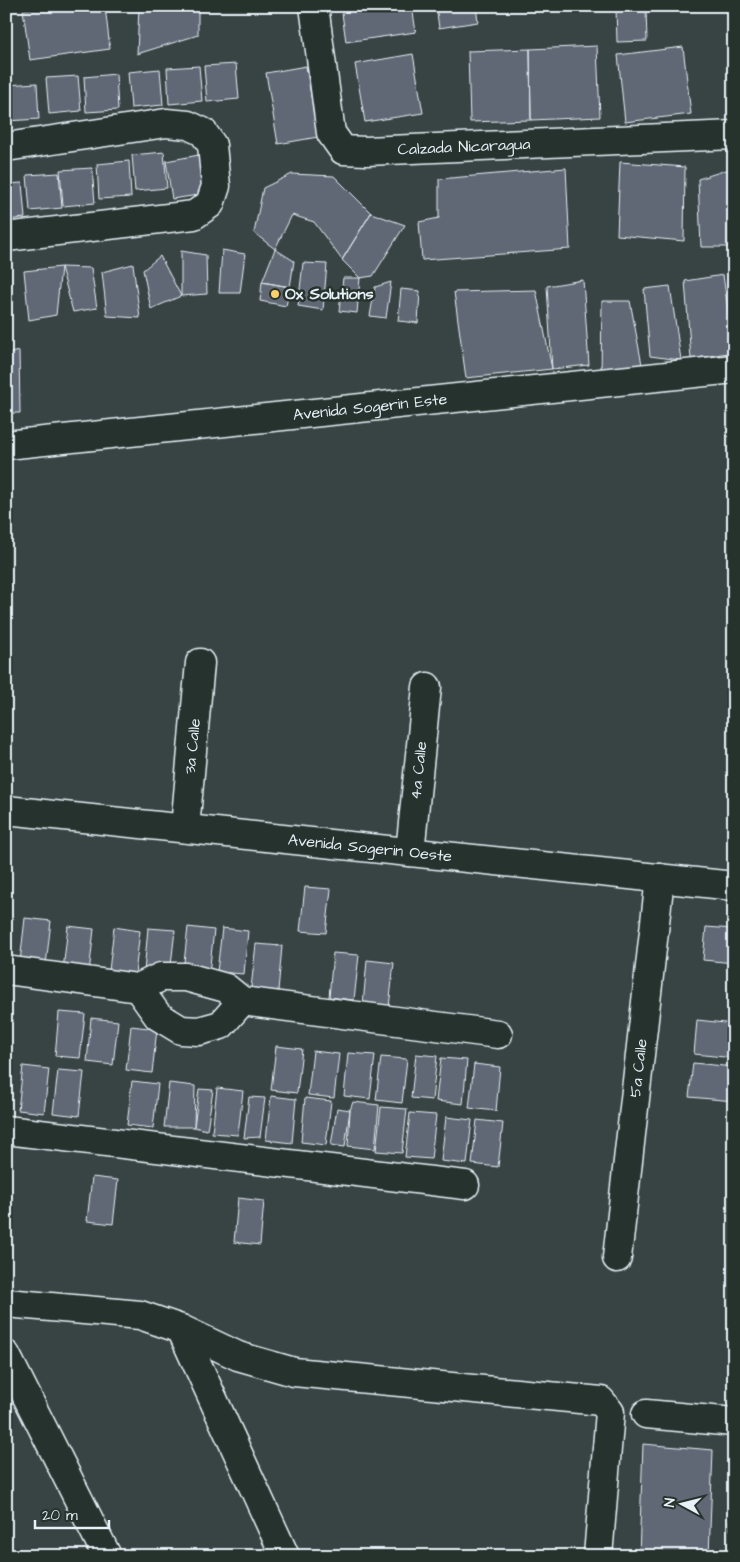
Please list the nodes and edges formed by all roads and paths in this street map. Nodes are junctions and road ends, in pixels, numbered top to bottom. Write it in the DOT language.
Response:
graph roads {
  1 [pos="314,6"];
  2 [pos="734,135"];
  3 [pos="6,147"];
  4 [pos="6,237"];
  5 [pos="734,369"];
  6 [pos="6,445"];
  7 [pos="200,663"];
  8 [pos="427,687"];
  9 [pos="6,810"];
  10 [pos="185,828"];
  11 [pos="410,852"];
  12 [pos="660,878"];
  13 [pos="734,886"];
  14 [pos="6,970"];
  15 [pos="138,988"];
  16 [pos="242,1001"];
  17 [pos="498,1034"];
  18 [pos="6,1130"];
  19 [pos="465,1185"];
  20 [pos="617,1258"];
  21 [pos="6,1303"];
  22 [pos="181,1329"];
  23 [pos="6,1355"];
  24 [pos="646,1414"];
  25 [pos="734,1422"];
  26 [pos="107,1556"];
  27 [pos="285,1556"];
  28 [pos="598,1556"];
  1 -- 2 [label="street, Calzada Nicaragua"];
  3 -- 4 [label="street"];
  5 -- 6 [label="street, Avenida Sogerin Este"];
  7 -- 10 [label="street, 3a Calle"];
  8 -- 11 [label="street, 4a Calle"];
  9 -- 10 [label="street, Avenida Sogerin Oeste"];
  10 -- 11 [label="street, Avenida Sogerin Oeste"];
  11 -- 12 [label="street, Avenida Sogerin Oeste"];
  12 -- 13 [label="street, Avenida Sogerin Oeste"];
  12 -- 20 [label="street, 5a Calle"];
  14 -- 15 [label="street"];
  15 -- 16 [label="street"];
  15 -- 16 [label="street"];
  16 -- 17 [label="street"];
  18 -- 19 [label="street"];
  21 -- 22 [label="street"];
  22 -- 27 [label="street"];
  22 -- 28 [label="street"];
  23 -- 26 [label="street"];
  24 -- 25 [label="street"];
}
